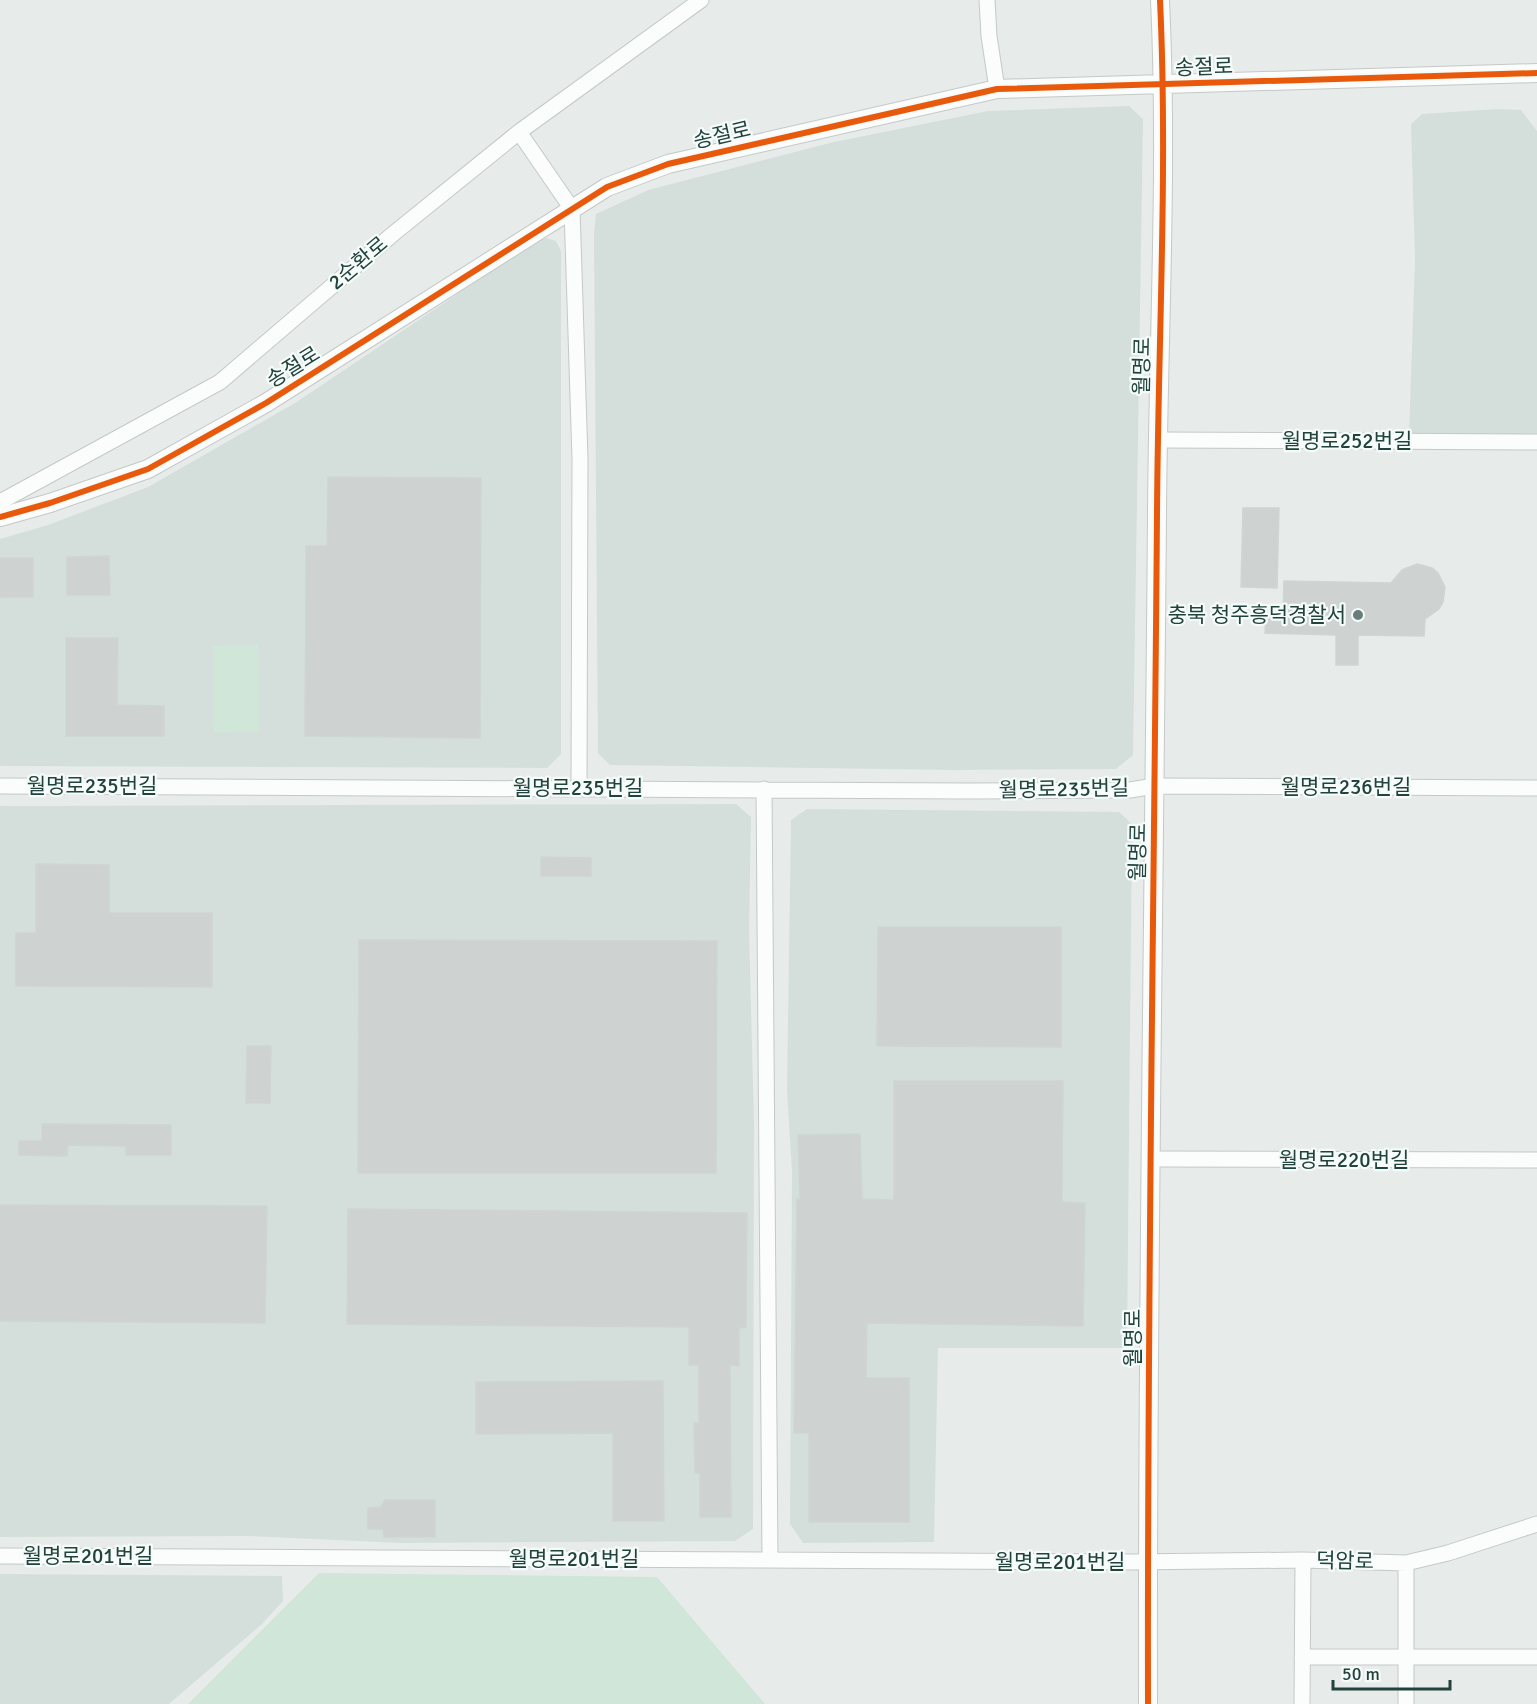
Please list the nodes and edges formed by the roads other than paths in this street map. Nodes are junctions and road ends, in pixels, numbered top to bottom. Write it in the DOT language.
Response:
graph roads {
  1 [pos="701,0"];
  2 [pos="987,0"];
  3 [pos="1160,0"];
  4 [pos="1537,73"];
  5 [pos="1164,85"];
  6 [pos="996,89"];
  7 [pos="519,132"];
  8 [pos="572,209"];
  9 [pos="1158,440"];
  10 [pos="1537,442"];
  11 [pos="0,502"];
  12 [pos="0,517"];
  13 [pos="0,786"];
  14 [pos="1155,786"];
  15 [pos="579,788"];
  16 [pos="1537,788"];
  17 [pos="764,789"];
  18 [pos="1150,1159"];
  19 [pos="1537,1160"];
  20 [pos="1537,1524"];
  21 [pos="0,1556"];
  22 [pos="770,1560"];
  23 [pos="1304,1560"];
  24 [pos="1148,1562"];
  25 [pos="1406,1563"];
  26 [pos="1302,1657"];
  27 [pos="1406,1657"];
  28 [pos="1537,1657"];
  29 [pos="1148,1704"];
  30 [pos="1302,1704"];
  31 [pos="1406,1704"];
  1 -- 7 [label="street, 2순환로"];
  2 -- 6 [label="street"];
  3 -- 5 [label="street, 월명로"];
  4 -- 5 [label="street, 송절로"];
  5 -- 6 [label="street, 송절로"];
  5 -- 9 [label="street, 월명로"];
  6 -- 8 [label="street, 송절로"];
  7 -- 8 [label="street"];
  7 -- 11 [label="street, 2순환로"];
  8 -- 12 [label="street, 송절로"];
  8 -- 15 [label="street"];
  9 -- 10 [label="street, 월명로252번길"];
  9 -- 14 [label="street, 월명로"];
  13 -- 15 [label="street, 월명로235번길"];
  14 -- 16 [label="street, 월명로236번길"];
  14 -- 17 [label="street, 월명로235번길"];
  14 -- 18 [label="street, 월명로"];
  15 -- 17 [label="street, 월명로235번길"];
  17 -- 22 [label="street"];
  18 -- 19 [label="street, 월명로220번길"];
  18 -- 24 [label="street, 월명로"];
  20 -- 25 [label="street, 덕암로"];
  21 -- 22 [label="street, 월명로201번길"];
  22 -- 24 [label="street, 월명로201번길"];
  23 -- 24 [label="street, 덕암로"];
  23 -- 25 [label="street, 덕암로"];
  23 -- 26 [label="street"];
  24 -- 29 [label="street, 월명로"];
  25 -- 27 [label="street"];
  26 -- 27 [label="street"];
  26 -- 30 [label="street"];
  27 -- 28 [label="street"];
  27 -- 31 [label="street"];
}
